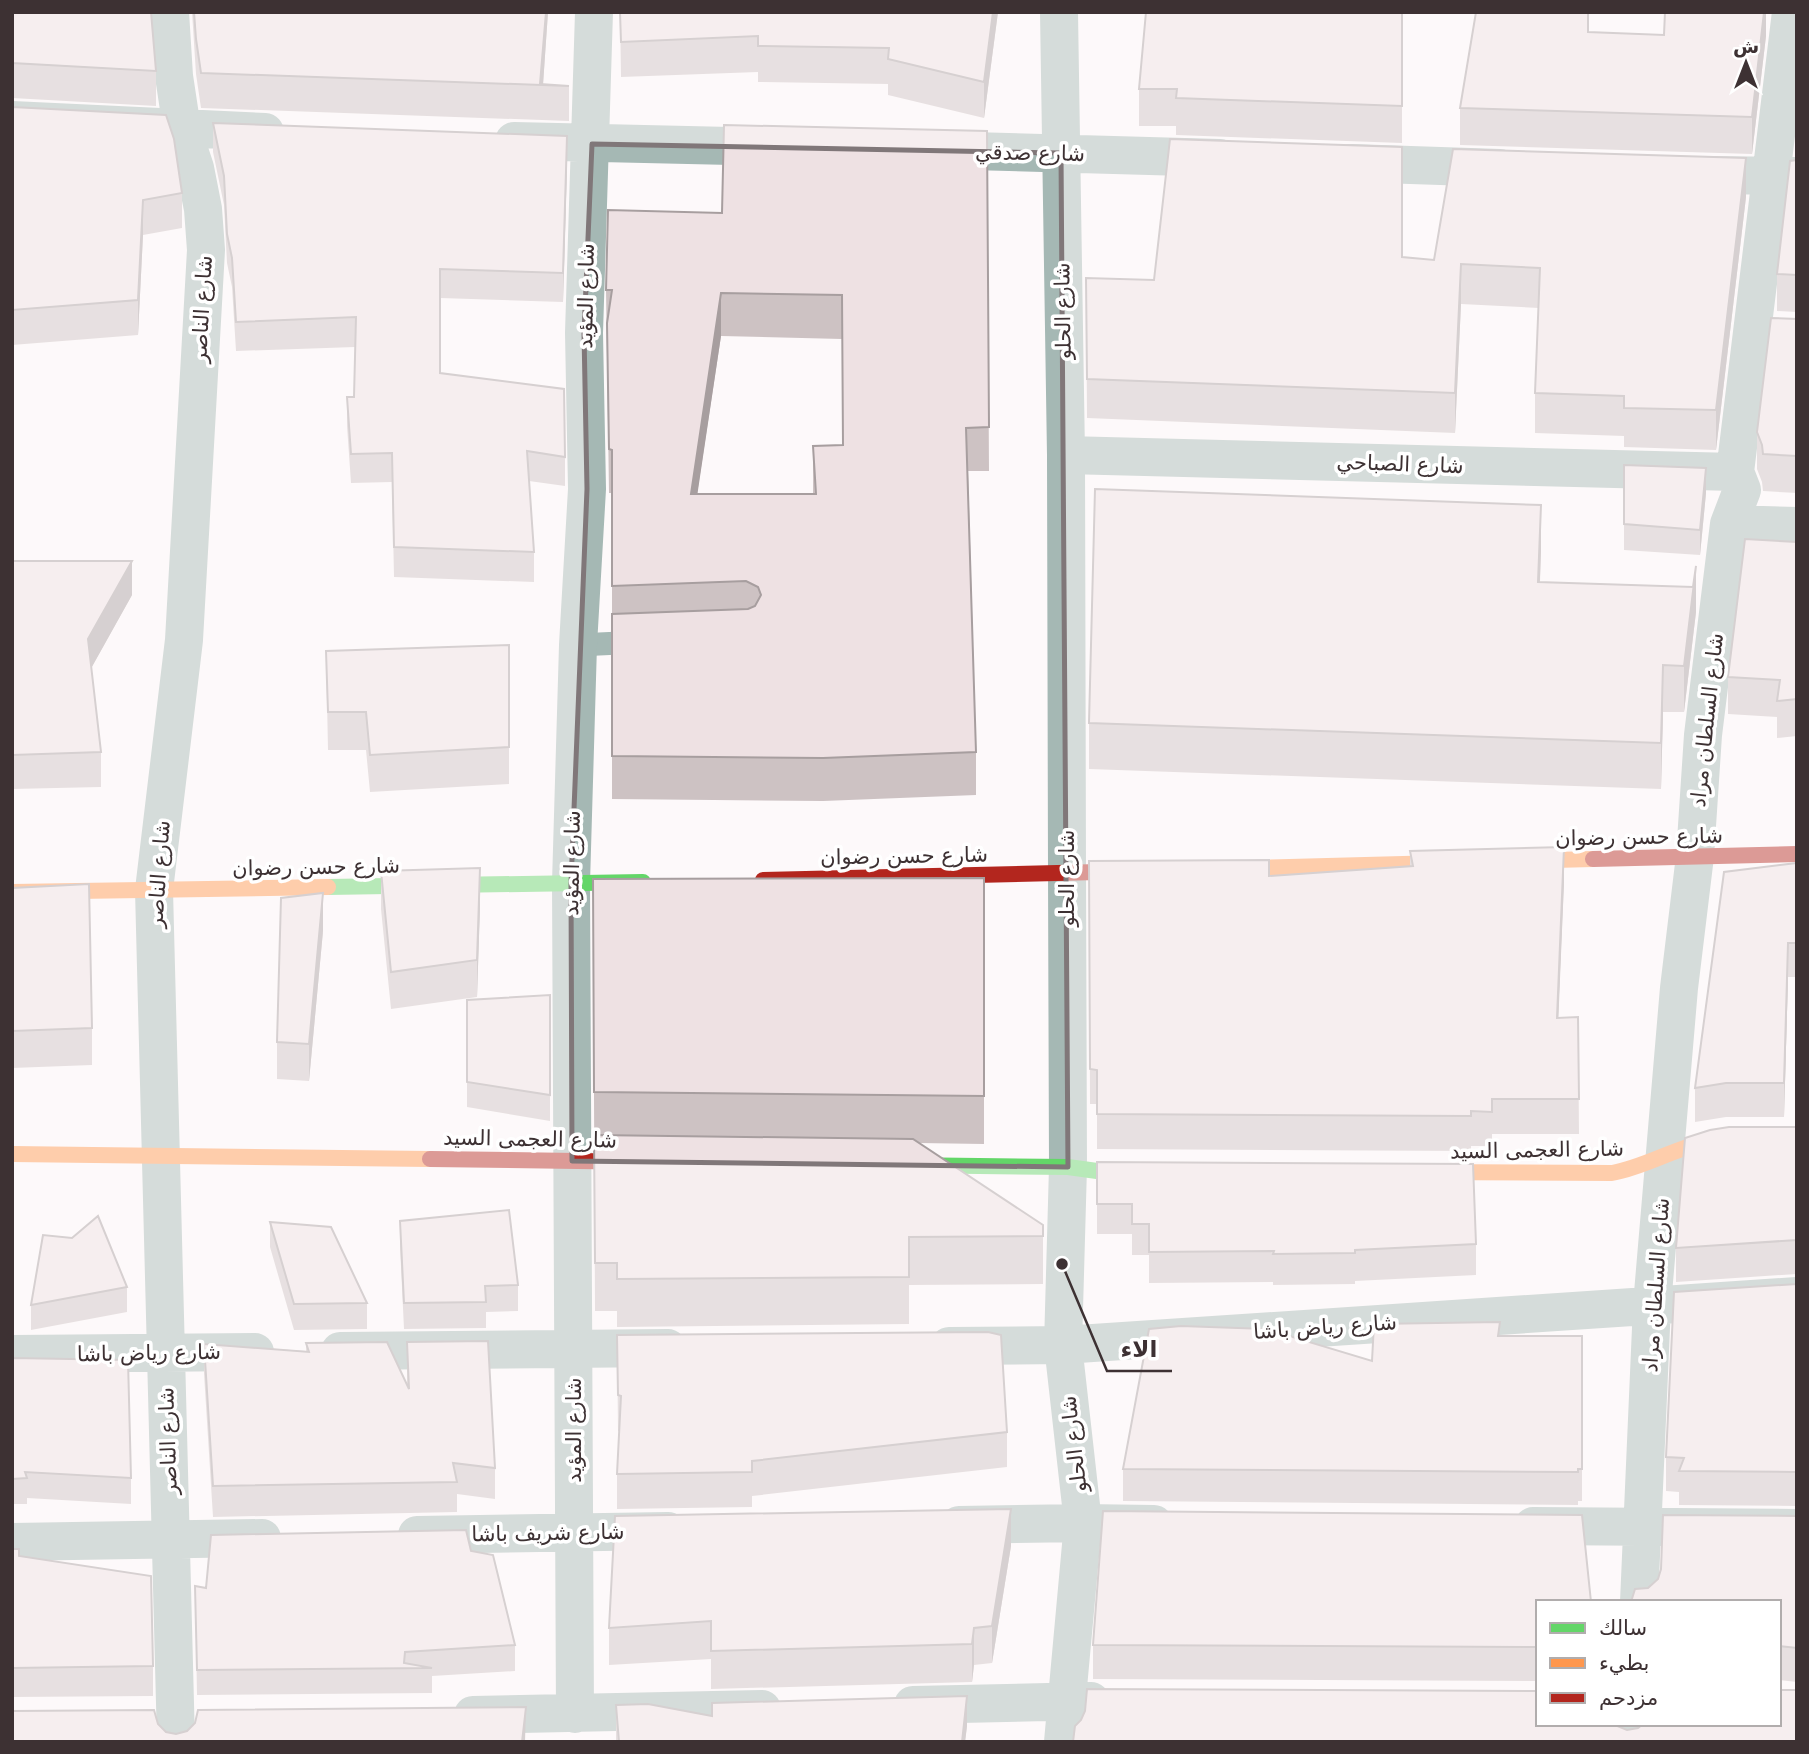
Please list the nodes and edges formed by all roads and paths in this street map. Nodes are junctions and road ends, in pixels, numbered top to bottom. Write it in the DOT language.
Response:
graph roads {
  1 [pos="170,12"];
  2 [pos="594,12"];
  3 [pos="1059,12"];
  4 [pos="1793,17"];
  5 [pos="12,120"];
  6 [pos="183,129"];
  7 [pos="305,134"];
  8 [pos="482,140"];
  9 [pos="592,144"];
  10 [pos="812,148"];
  11 [pos="895,150"];
  12 [pos="1060,153"];
  13 [pos="1256,160"];
  14 [pos="1312,162"];
  15 [pos="1535,169"];
  16 [pos="1660,173"];
  17 [pos="1784,175"];
  18 [pos="1066,455"];
  19 [pos="1735,472"];
  20 [pos="1729,524"];
  21 [pos="1797,526"];
  22 [pos="665,641"];
  23 [pos="578,645"];
  24 [pos="1797,855"];
  25 [pos="1695,856"];
  26 [pos="1207,870"];
  27 [pos="1151,871"];
  28 [pos="1067,873"];
  29 [pos="750,880"];
  30 [pos="654,882"];
  31 [pos="571,884"];
  32 [pos="154,890"];
  33 [pos="12,892"];
  34 [pos="1797,1139"];
  35 [pos="12,1154"];
  36 [pos="160,1156"];
  37 [pos="1665,1157"];
  38 [pos="572,1161"];
  39 [pos="669,1162"];
  40 [pos="889,1164"];
  41 [pos="1068,1167"];
  42 [pos="1167,1171"];
  43 [pos="1403,1172"];
  44 [pos="1797,1296"];
  45 [pos="1653,1305"];
  46 [pos="1063,1345"];
  47 [pos="913,1346"];
  48 [pos="709,1348"];
  49 [pos="573,1349"];
  50 [pos="166,1353"];
  51 [pos="12,1354"];
  52 [pos="1083,1522"];
  53 [pos="1194,1525"];
  54 [pos="919,1526"];
  55 [pos="1492,1526"];
  56 [pos="1643,1527"];
  57 [pos="1797,1528"];
  58 [pos="699,1530"];
  59 [pos="575,1533"];
  60 [pos="380,1536"];
  61 [pos="296,1537"];
  62 [pos="171,1539"];
  63 [pos="12,1542"];
  64 [pos="1639,1600"];
  65 [pos="1067,1700"];
  66 [pos="1122,1701"];
  67 [pos="876,1706"];
  68 [pos="794,1708"];
  69 [pos="575,1714"];
  70 [pos="442,1716"];
  71 [pos="215,1717"];
  72 [pos="134,1718"];
  73 [pos="176,1730"];
  74 [pos="1063,1742"];
  1 -- 6 [label="street, شارع الناصر"];
  2 -- 9 [label="street, شارع المؤيد"];
  3 -- 12 [label="street, شارع الحلو"];
  4 -- 17 [label="street, شارع السلطان مراد"];
  5 -- 6 [label="street"];
  6 -- 7 [label="street"];
  6 -- 32 [label="street, شارع الناصر"];
  8 -- 9 [label="street"];
  9 -- 10 [label="street"];
  9 -- 23 [label="street, شارع المؤيد"];
  11 -- 12 [label="street, شارع صدقي"];
  12 -- 13 [label="street, شارع صدقي"];
  12 -- 18 [label="street, شارع الحلو"];
  14 -- 15 [label="street"];
  16 -- 17 [label="street"];
  17 -- 19 [label="street, شارع السلطان مراد"];
  18 -- 19 [label="street, شارع الصباحي"];
  18 -- 28 [label="street, شارع الحلو"];
  19 -- 20 [label="street, شارع السلطان مراد"];
  20 -- 21 [label="street"];
  20 -- 25 [label="street, شارع السلطان مراد"];
  22 -- 23 [label="lane"];
  23 -- 31 [label="street, شارع المؤيد"];
  24 -- 25 [label="street, شارع حسن رضوان"];
  25 -- 26 [label="street, شارع حسن رضوان"];
  25 -- 37 [label="street, شارع السلطان مراد"];
  27 -- 28 [label="street, شارع حسن رضوان"];
  28 -- 29 [label="street, شارع حسن رضوان"];
  28 -- 41 [label="street, شارع الحلو"];
  30 -- 31 [label="street, شارع حسن رضوان"];
  31 -- 32 [label="street, شارع حسن رضوان"];
  31 -- 38 [label="street, شارع المؤيد"];
  32 -- 33 [label="street, شارع حسن رضوان"];
  32 -- 36 [label="street, شارع الناصر"];
  34 -- 37 [label="street, شارع العجمى السيد"];
  35 -- 36 [label="street, شارع العجمى السيد"];
  36 -- 38 [label="street, شارع العجمى السيد"];
  36 -- 50 [label="street, شارع الناصر"];
  37 -- 43 [label="street, شارع العجمى السيد"];
  37 -- 45 [label="street, شارع السلطان مراد"];
  38 -- 39 [label="street, شارع العجمى السيد"];
  38 -- 49 [label="street, شارع المؤيد"];
  40 -- 41 [label="street"];
  41 -- 42 [label="street"];
  41 -- 46 [label="street, شارع الحلو"];
  44 -- 45 [label="street, شارع رياض باشا"];
  45 -- 46 [label="street, شارع رياض باشا"];
  45 -- 56 [label="street, شارع السلطان مراد"];
  46 -- 47 [label="street, شارع رياض باشا"];
  46 -- 52 [label="street, شارع الحلو"];
  48 -- 49 [label="street, شارع رياض باشا"];
  49 -- 50 [label="street, شارع رياض باشا"];
  49 -- 59 [label="street, شارع المؤيد"];
  50 -- 51 [label="street, شارع رياض باشا"];
  50 -- 62 [label="street, شارع الناصر"];
  52 -- 53 [label="street"];
  52 -- 54 [label="street"];
  52 -- 65 [label="street, شارع الحلو"];
  55 -- 56 [label="street"];
  56 -- 57 [label="street"];
  56 -- 64 [label="street, شارع السلطان مراد"];
  58 -- 59 [label="street, شارع شريف باشا"];
  59 -- 60 [label="street, شارع شريف باشا"];
  59 -- 69 [label="street, شارع المؤيد"];
  61 -- 62 [label="street"];
  62 -- 63 [label="street"];
  62 -- 73 [label="street, شارع الناصر"];
  65 -- 66 [label="street"];
  65 -- 67 [label="street"];
  65 -- 74 [label="street, شارع الحلو"];
  68 -- 69 [label="street"];
  69 -- 70 [label="street"];
  71 -- 73 [label="street"];
  72 -- 73 [label="street"];
}
